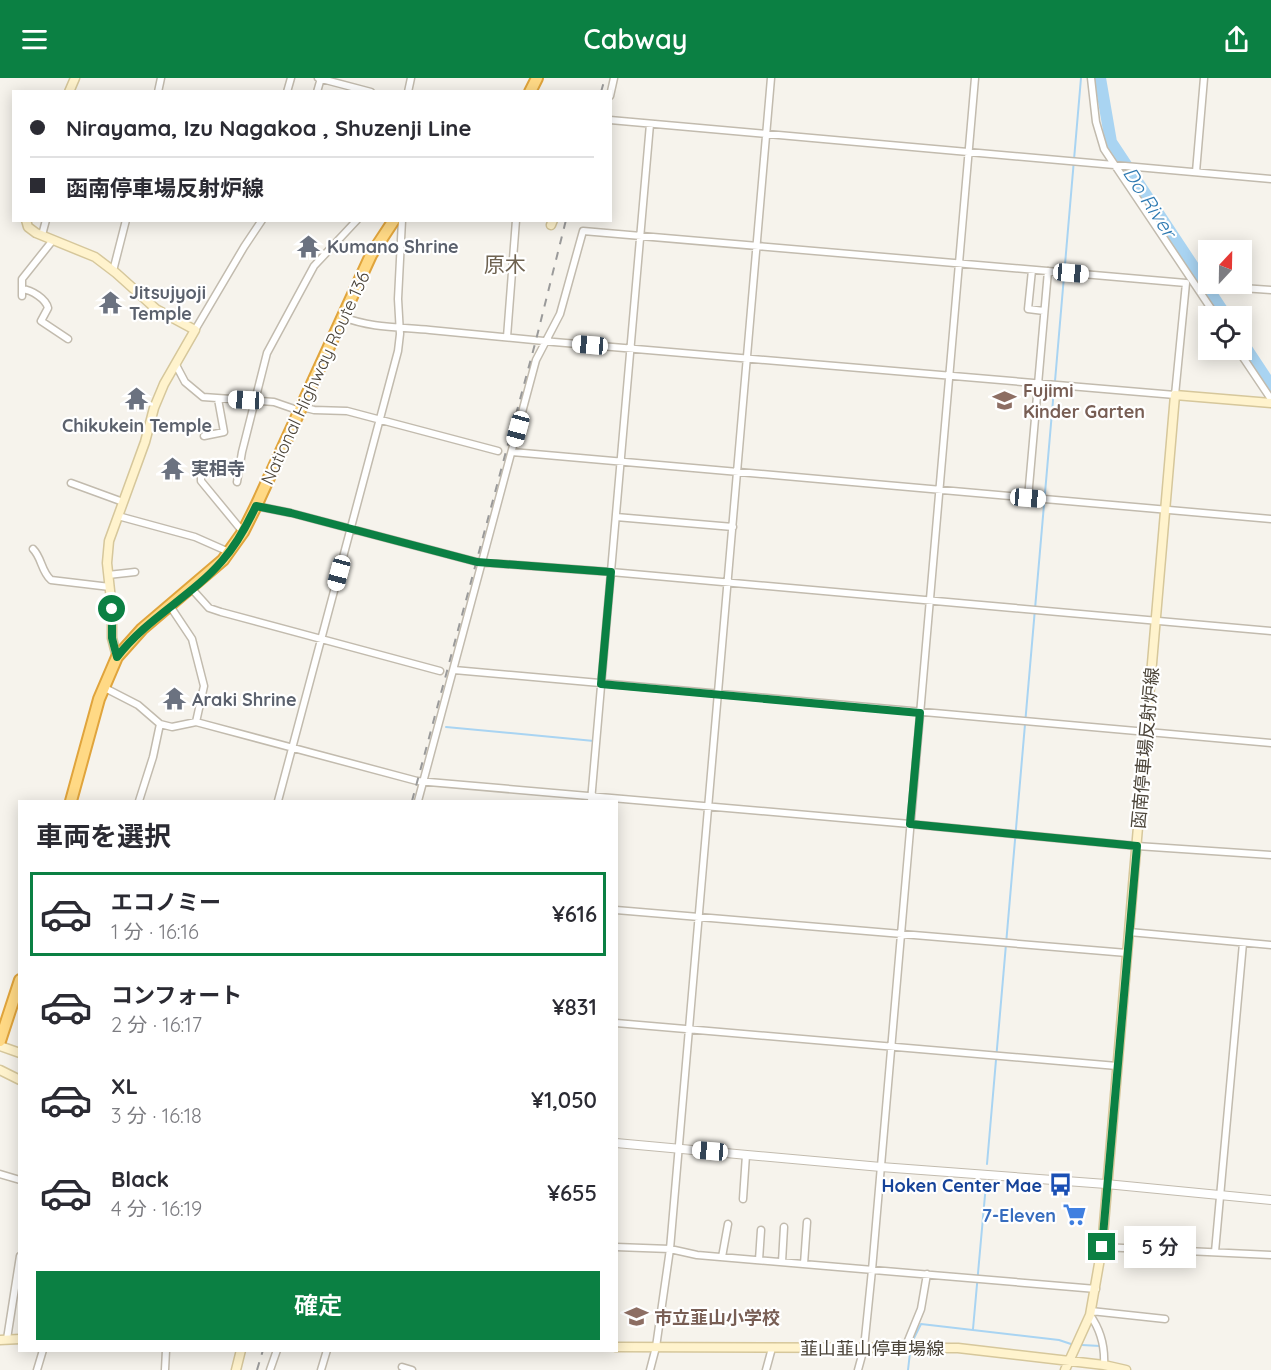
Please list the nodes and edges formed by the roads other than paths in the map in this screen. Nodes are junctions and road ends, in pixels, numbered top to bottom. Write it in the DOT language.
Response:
graph roads {
  1 [pos="320,78"];
  2 [pos="771,78"];
  3 [pos="975,78"];
  4 [pos="1090,78"];
  5 [pos="1204,78"];
  6 [pos="340,81"];
  7 [pos="365,90"];
  8 [pos="612,120"];
  9 [pos="650,124"];
  10 [pos="767,134"];
  11 [pos="969,152"];
  12 [pos="1115,165"];
  13 [pos="1196,172"];
  14 [pos="1271,179"];
  15 [pos="27,222"];
  16 [pos="45,222"];
  17 [pos="125,222"];
  18 [pos="261,222"];
  19 [pos="355,222"];
  20 [pos="393,222"];
  21 [pos="402,222"];
  22 [pos="516,222"];
  23 [pos="42,235"];
  24 [pos="640,236"];
  25 [pos="53,240"];
  26 [pos="757,247"];
  27 [pos="959,263"];
  28 [pos="1032,270"];
  29 [pos="113,271"];
  30 [pos="1048,271"];
  31 [pos="1189,282"];
  32 [pos="1252,289"];
  33 [pos="1271,290"];
  34 [pos="1208,306"];
  35 [pos="1044,311"];
  36 [pos="343,317"];
  37 [pos="399,327"];
  38 [pos="195,330"];
  39 [pos="507,337"];
  40 [pos="68,339"];
  41 [pos="546,341"];
  42 [pos="630,348"];
  43 [pos="748,358"];
  44 [pos="1245,360"];
  45 [pos="176,365"];
  46 [pos="949,375"];
  47 [pos="1037,382"];
  48 [pos="1175,395"];
  49 [pos="218,399"];
  50 [pos="1271,399"];
  51 [pos="255,400"];
  52 [pos="1271,403"];
  53 [pos="301,409"];
  54 [pos="380,419"];
  55 [pos="204,436"];
  56 [pos="498,451"];
  57 [pos="512,452"];
  58 [pos="621,461"];
  59 [pos="738,471"];
  60 [pos="201,472"];
  61 [pos="237,482"];
  62 [pos="71,483"];
  63 [pos="939,489"];
  64 [pos="1028,498"];
  65 [pos="123,502"];
  66 [pos="256,506"];
  67 [pos="1165,510"];
  68 [pos="117,516"];
  69 [pos="616,517"];
  70 [pos="1271,519"];
  71 [pos="733,527"];
  72 [pos="351,529"];
  73 [pos="243,532"];
  74 [pos="33,549"];
  75 [pos="229,552"];
  76 [pos="483,562"];
  77 [pos="135,572"];
  78 [pos="611,572"];
  79 [pos="108,576"];
  80 [pos="729,583"];
  81 [pos="110,587"];
  82 [pos="191,588"];
  83 [pos="930,601"];
  84 [pos="170,606"];
  85 [pos="1156,621"];
  86 [pos="1271,631"];
  87 [pos="321,639"];
  88 [pos="117,657"];
  89 [pos="454,670"];
  90 [pos="440,671"];
  91 [pos="601,684"];
  92 [pos="103,687"];
  93 [pos="719,694"];
  94 [pos="920,713"];
  95 [pos="196,722"];
  96 [pos="160,724"];
  97 [pos="1146,732"];
  98 [pos="1271,743"];
  99 [pos="291,748"];
  100 [pos="423,782"];
  101 [pos="591,799"];
  102 [pos="70,800"];
  103 [pos="140,800"];
  104 [pos="278,800"];
  105 [pos="418,800"];
  106 [pos="608,800"];
  107 [pos="618,801"];
  108 [pos="709,806"];
  109 [pos="910,824"];
  110 [pos="1137,846"];
  111 [pos="1271,855"];
  112 [pos="618,910"];
  113 [pos="698,918"];
  114 [pos="1129,932"];
  115 [pos="900,934"];
  116 [pos="1243,942"];
  117 [pos="1271,945"];
  118 [pos="1127,953"];
  119 [pos="18,984"];
  120 [pos="618,1023"];
  121 [pos="689,1029"];
  122 [pos="0,1041"];
  123 [pos="0,1046"];
  124 [pos="890,1046"];
  125 [pos="18,1052"];
  126 [pos="1117,1066"];
  127 [pos="0,1070"];
  128 [pos="18,1079"];
  129 [pos="618,1143"];
  130 [pos="679,1148"];
  131 [pos="747,1155"];
  132 [pos="881,1167"];
  133 [pos="0,1174"];
  134 [pos="18,1179"];
  135 [pos="1106,1184"];
  136 [pos="1220,1195"];
  137 [pos="743,1199"];
  138 [pos="1271,1200"];
  139 [pos="807,1222"];
  140 [pos="728,1224"];
  141 [pos="784,1227"];
  142 [pos="761,1230"];
  143 [pos="618,1247"];
  144 [pos="1102,1247"];
  145 [pos="670,1250"];
  146 [pos="1215,1252"];
  147 [pos="1271,1255"];
  148 [pos="722,1257"];
  149 [pos="759,1260"];
  150 [pos="782,1262"];
  151 [pos="804,1264"];
  152 [pos="18,1266"];
  153 [pos="872,1270"];
  154 [pos="927,1274"];
  155 [pos="1096,1289"];
  156 [pos="1091,1313"];
  157 [pos="1165,1319"];
  158 [pos="3,1339"];
  159 [pos="618,1347"];
  160 [pos="656,1347"];
  161 [pos="772,1347"];
  162 [pos="864,1348"];
  163 [pos="905,1348"];
  164 [pos="42,1352"];
  165 [pos="166,1352"];
  166 [pos="240,1352"];
  167 [pos="276,1352"];
  168 [pos="326,1352"];
  169 [pos="1070,1361"];
  170 [pos="1104,1365"];
  171 [pos="402,1367"];
  172 [pos="37,1370"];
  173 [pos="165,1370"];
  174 [pos="236,1370"];
  175 [pos="270,1370"];
  176 [pos="321,1370"];
  177 [pos="412,1370"];
  178 [pos="650,1370"];
  179 [pos="766,1370"];
  180 [pos="858,1370"];
  181 [pos="1065,1370"];
  182 [pos="1126,1370"];
  1 -- 6 [label="street"];
  2 -- 10 [label="street"];
  3 -- 11 [label="street"];
  4 -- 12 [label="street"];
  5 -- 13 [label="street"];
  6 -- 7 [label="street"];
  8 -- 9 [label="street"];
  9 -- 10 [label="street"];
  9 -- 24 [label="street"];
  10 -- 11 [label="street"];
  10 -- 26 [label="street"];
  11 -- 12 [label="street"];
  11 -- 27 [label="street"];
  12 -- 13 [label="street"];
  12 -- 31 [label="street"];
  13 -- 14 [label="street"];
  15 -- 23 [label="main road"];
  16 -- 23 [label="street"];
  17 -- 29 [label="street"];
  18 -- 38 [label="street"];
  19 -- 51 [label="street"];
  20 -- 36 [label="highway, National Highway Route 136"];
  21 -- 37 [label="street"];
  22 -- 39 [label="street"];
  23 -- 25 [label="main road"];
  24 -- 26 [label="street"];
  24 -- 41 [label="street"];
  24 -- 42 [label="street"];
  25 -- 29 [label="main road"];
  25 -- 40 [label="street"];
  26 -- 27 [label="street"];
  26 -- 43 [label="street"];
  27 -- 28 [label="street"];
  27 -- 46 [label="street"];
  28 -- 30 [label="street"];
  28 -- 35 [label="street"];
  29 -- 38 [label="main road"];
  30 -- 31 [label="street"];
  30 -- 35 [label="street"];
  31 -- 34 [label="street"];
  31 -- 48 [label="street"];
  32 -- 33 [label="street"];
  35 -- 47 [label="street"];
  36 -- 37 [label="street"];
  36 -- 53 [label="highway, National Highway Route 136"];
  37 -- 39 [label="street"];
  37 -- 54 [label="street"];
  38 -- 45 [label="main road"];
  39 -- 41 [label="street"];
  41 -- 42 [label="street"];
  41 -- 57 [label="street"];
  42 -- 43 [label="street"];
  42 -- 58 [label="street"];
  43 -- 46 [label="street"];
  43 -- 59 [label="street"];
  44 -- 50 [label="street"];
  45 -- 49 [label="street"];
  45 -- 65 [label="main road"];
  46 -- 47 [label="street"];
  46 -- 63 [label="street"];
  47 -- 48 [label="street"];
  47 -- 64 [label="street"];
  48 -- 52 [label="main road"];
  48 -- 67 [label="main road, 函南停車場反射炉線"];
  49 -- 51 [label="street"];
  49 -- 55 [label="street"];
  51 -- 53 [label="street"];
  51 -- 61 [label="street"];
  53 -- 54 [label="street"];
  53 -- 66 [label="highway, National Highway Route 136"];
  54 -- 56 [label="street"];
  54 -- 72 [label="street"];
  57 -- 58 [label="street"];
  57 -- 76 [label="street"];
  58 -- 59 [label="street"];
  58 -- 69 [label="street"];
  59 -- 63 [label="street"];
  59 -- 71 [label="street"];
  60 -- 73 [label="street"];
  62 -- 65 [label="street"];
  63 -- 64 [label="street"];
  63 -- 83 [label="street"];
  64 -- 67 [label="street"];
  65 -- 68 [label="main road"];
  66 -- 72 [label="street"];
  66 -- 73 [label="highway, National Highway Route 136"];
  67 -- 70 [label="street"];
  67 -- 85 [label="main road, 函南停車場反射炉線"];
  68 -- 75 [label="street"];
  68 -- 79 [label="main road"];
  69 -- 71 [label="street"];
  69 -- 78 [label="street"];
  71 -- 80 [label="street"];
  72 -- 76 [label="street"];
  72 -- 87 [label="street"];
  73 -- 75 [label="highway, National Highway Route 136"];
  74 -- 81 [label="street"];
  75 -- 82 [label="highway, National Highway Route 136"];
  76 -- 78 [label="street"];
  76 -- 89 [label="street"];
  77 -- 79 [label="street"];
  78 -- 80 [label="street"];
  78 -- 91 [label="street"];
  79 -- 81 [label="main road"];
  80 -- 83 [label="street"];
  80 -- 93 [label="street"];
  81 -- 88 [label="main road"];
  82 -- 84 [label="highway, National Highway Route 136"];
  82 -- 87 [label="street"];
  83 -- 85 [label="street"];
  83 -- 94 [label="street"];
  84 -- 88 [label="highway, National Highway Route 136"];
  84 -- 95 [label="street"];
  85 -- 86 [label="street"];
  85 -- 97 [label="main road, 函南停車場反射炉線"];
  87 -- 90 [label="street"];
  87 -- 99 [label="street"];
  88 -- 92 [label="highway, National Highway Route 136"];
  89 -- 91 [label="street"];
  89 -- 100 [label="street"];
  91 -- 93 [label="street"];
  91 -- 101 [label="street"];
  92 -- 96 [label="street"];
  92 -- 102 [label="highway, National Highway Route 136"];
  93 -- 94 [label="street"];
  93 -- 108 [label="street"];
  94 -- 97 [label="street"];
  94 -- 109 [label="street"];
  95 -- 96 [label="street"];
  95 -- 99 [label="street"];
  96 -- 103 [label="street"];
  97 -- 98 [label="street"];
  97 -- 110 [label="main road, 函南停車場反射炉線"];
  99 -- 100 [label="street"];
  99 -- 104 [label="street"];
  100 -- 101 [label="street"];
  100 -- 105 [label="street"];
  101 -- 106 [label="street"];
  107 -- 108 [label="street"];
  108 -- 109 [label="street"];
  108 -- 113 [label="street"];
  109 -- 110 [label="street"];
  109 -- 115 [label="street"];
  110 -- 111 [label="street"];
  110 -- 114 [label="main road, 函南停車場反射炉線"];
  112 -- 113 [label="street"];
  113 -- 115 [label="street"];
  113 -- 121 [label="street"];
  114 -- 116 [label="street"];
  114 -- 118 [label="main road, 函南停車場反射炉線"];
  115 -- 118 [label="street"];
  115 -- 124 [label="street"];
  116 -- 117 [label="street"];
  116 -- 136 [label="street"];
  118 -- 126 [label="main road, 函南停車場反射炉線"];
  119 -- 122 [label="highway"];
  120 -- 121 [label="street"];
  121 -- 124 [label="street"];
  121 -- 130 [label="street"];
  123 -- 125 [label="main road"];
  124 -- 126 [label="street"];
  124 -- 132 [label="street"];
  126 -- 135 [label="main road, 函南停車場反射炉線"];
  127 -- 128 [label="main road"];
  129 -- 130 [label="street"];
  130 -- 131 [label="street"];
  130 -- 145 [label="street"];
  131 -- 132 [label="street"];
  131 -- 137 [label="street"];
  132 -- 135 [label="street"];
  132 -- 153 [label="street"];
  133 -- 134 [label="street"];
  135 -- 136 [label="street"];
  135 -- 144 [label="main road, 函南停車場反射炉線"];
  136 -- 138 [label="street"];
  136 -- 146 [label="street"];
  139 -- 151 [label="street"];
  140 -- 148 [label="street"];
  141 -- 150 [label="street"];
  142 -- 149 [label="street"];
  143 -- 145 [label="street"];
  144 -- 146 [label="street"];
  144 -- 155 [label="main road, 函南停車場反射炉線"];
  145 -- 148 [label="street"];
  145 -- 160 [label="street"];
  146 -- 147 [label="street"];
  148 -- 149 [label="street"];
  149 -- 150 [label="street"];
  150 -- 151 [label="street"];
  151 -- 153 [label="street"];
  152 -- 158 [label="street"];
  153 -- 154 [label="street"];
  153 -- 162 [label="street"];
  154 -- 155 [label="street"];
  154 -- 163 [label="street"];
  155 -- 156 [label="main road, 函南停車場反射炉線"];
  156 -- 157 [label="street"];
  156 -- 169 [label="main road, 函南停車場反射炉線"];
  156 -- 170 [label="street"];
  159 -- 160 [label="main road, 韮山韮山停車場線"];
  160 -- 161 [label="main road, 韮山韮山停車場線"];
  160 -- 178 [label="street"];
  161 -- 162 [label="main road, 韮山韮山停車場線"];
  161 -- 179 [label="street"];
  162 -- 163 [label="main road, 韮山韮山停車場線"];
  162 -- 180 [label="street"];
  163 -- 169 [label="main road, 韮山韮山停車場線"];
  164 -- 172 [label="street"];
  165 -- 173 [label="street"];
  166 -- 174 [label="main road"];
  167 -- 175 [label="street"];
  168 -- 176 [label="street"];
  169 -- 170 [label="main road, 韮山韮山停車場線"];
  169 -- 181 [label="main road, 函南停車場反射炉線"];
  170 -- 182 [label="main road, 韮山韮山停車場線"];
  171 -- 177 [label="street"];
}
